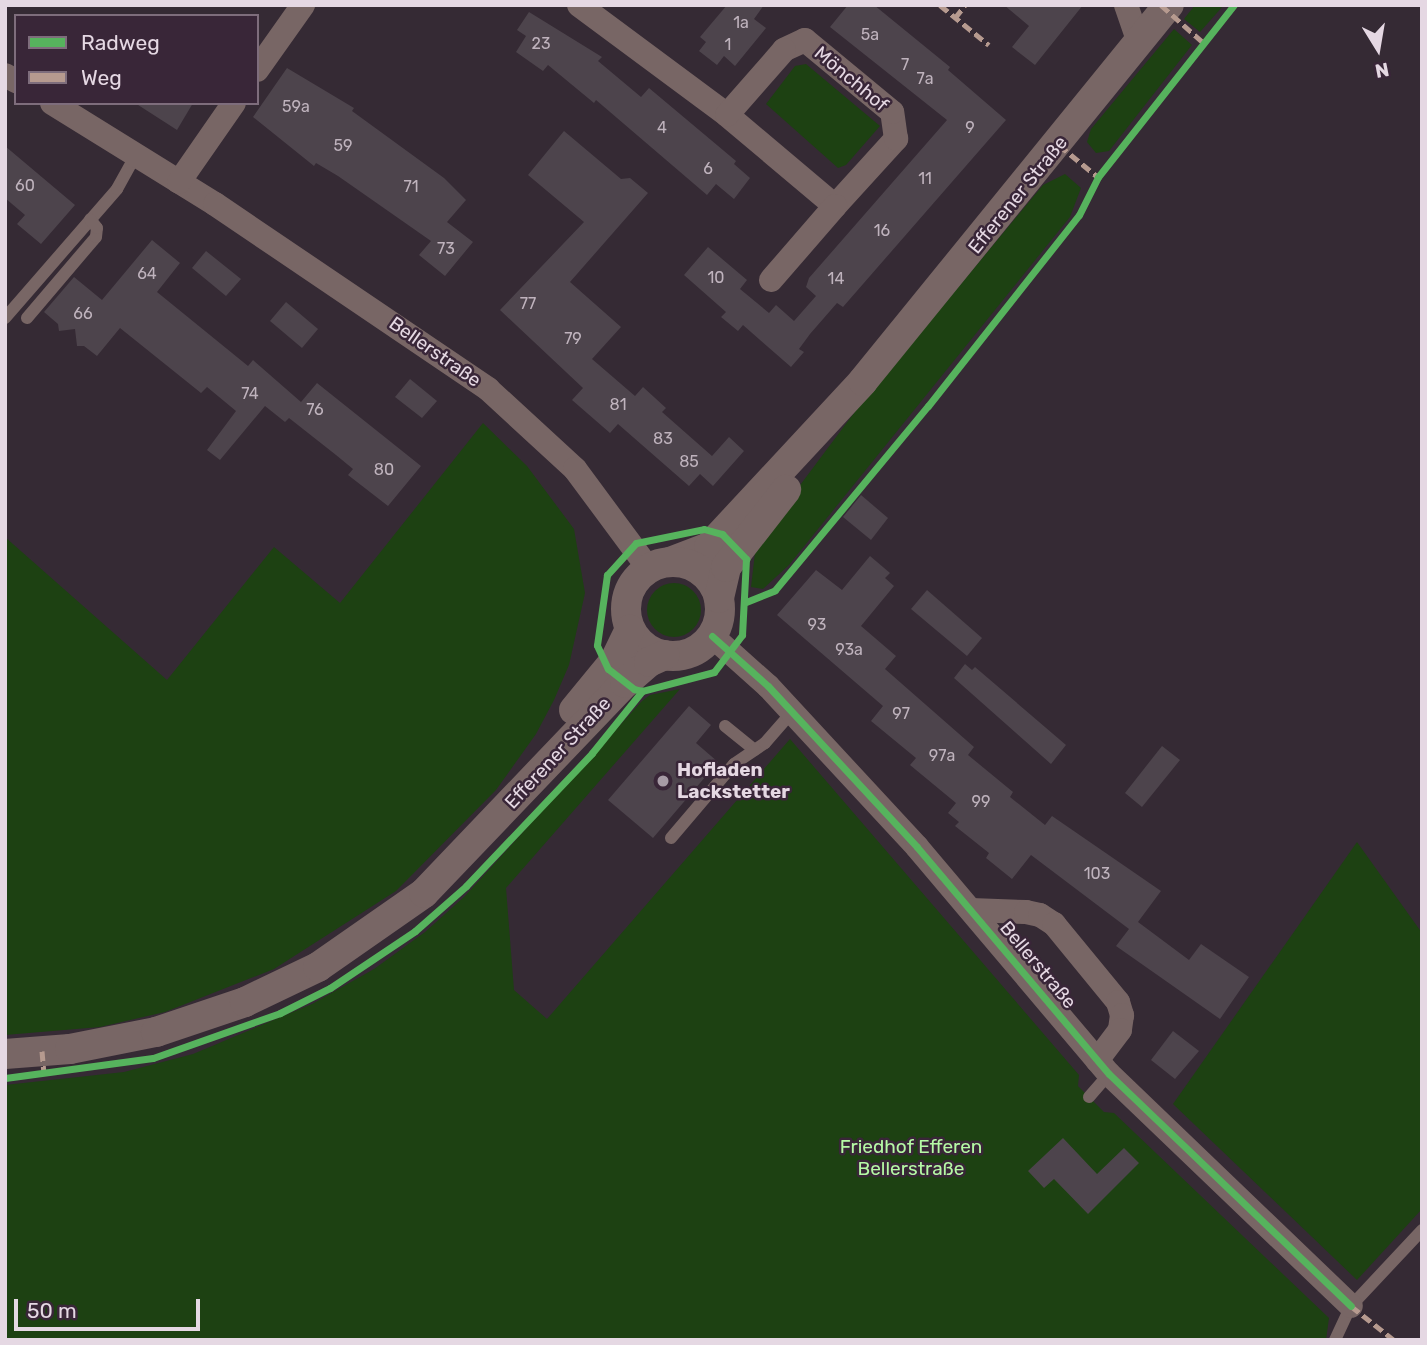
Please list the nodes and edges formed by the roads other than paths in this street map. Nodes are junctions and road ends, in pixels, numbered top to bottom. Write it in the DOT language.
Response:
graph roads {
  1 [pos="303,5"];
  2 [pos="579,5"];
  3 [pos="1126,5"];
  4 [pos="1170,5"];
  5 [pos="1139,42"];
  6 [pos="259,67"];
  7 [pos="55,105"];
  8 [pos="233,105"];
  9 [pos="727,115"];
  10 [pos="136,155"];
  11 [pos="179,182"];
  12 [pos="835,206"];
  13 [pos="90,219"];
  14 [pos="771,280"];
  15 [pos="5,318"];
  16 [pos="27,318"];
  17 [pos="863,381"];
  18 [pos="659,565"];
  19 [pos="719,598"];
  20 [pos="630,629"];
  21 [pos="712,636"];
  22 [pos="665,655"];
  23 [pos="792,712"];
  24 [pos="725,726"];
  25 [pos="755,750"];
  26 [pos="671,838"];
  27 [pos="458,860"];
  28 [pos="971,910"];
  29 [pos="5,1054"];
  30 [pos="1103,1067"];
  31 [pos="1089,1097"];
  32 [pos="1422,1230"];
  33 [pos="1351,1306"];
  34 [pos="1335,1340"];
  1 -- 6 [label="street"];
  2 -- 9 [label="street"];
  3 -- 5 [label="street"];
  4 -- 5 [label="street, Efferener Straße"];
  5 -- 17 [label="street, Efferener Straße"];
  7 -- 10 [label="street, Bellerstraße"];
  8 -- 11 [label="street"];
  9 -- 12 [label="street"];
  9 -- 12 [label="street, Mönchhof"];
  10 -- 11 [label="street, Bellerstraße"];
  10 -- 13 [label="lane"];
  11 -- 18 [label="street, Bellerstraße"];
  12 -- 14 [label="street, Mönchhof"];
  13 -- 15 [label="lane"];
  13 -- 16 [label="lane"];
  17 -- 18 [label="street, Efferener Straße"];
  17 -- 19 [label="street, Efferener Straße"];
  18 -- 19 [label="street"];
  18 -- 20 [label="street"];
  19 -- 21 [label="street"];
  20 -- 22 [label="street"];
  20 -- 27 [label="street, Efferener Straße"];
  21 -- 22 [label="street"];
  21 -- 23 [label="street, Bellerstraße"];
  22 -- 27 [label="street, Efferener Straße"];
  23 -- 25 [label="lane"];
  23 -- 28 [label="street, Bellerstraße"];
  24 -- 25 [label="lane"];
  25 -- 26 [label="lane"];
  27 -- 29 [label="street, Efferener Straße"];
  28 -- 30 [label="street, Bellerstraße"];
  28 -- 30 [label="street, Bellerstraße"];
  30 -- 31 [label="lane"];
  30 -- 33 [label="street, Bellerstraße"];
  32 -- 33 [label="lane"];
  33 -- 34 [label="lane"];
}
